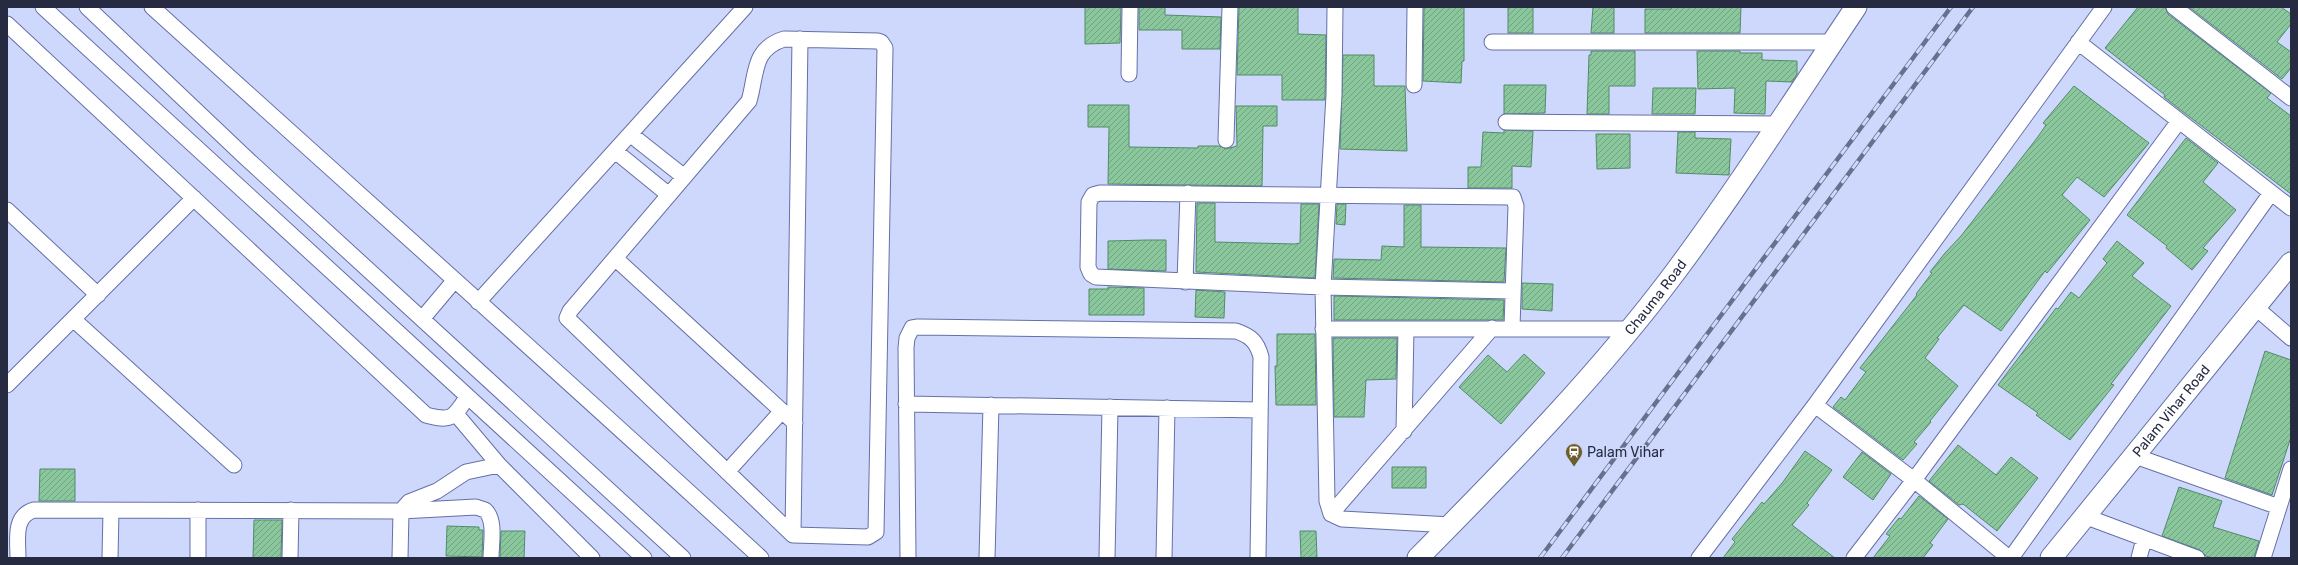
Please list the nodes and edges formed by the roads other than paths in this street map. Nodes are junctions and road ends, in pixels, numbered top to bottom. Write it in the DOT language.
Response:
graph roads {
  1 [pos="42,7"];
  2 [pos="87,7"];
  3 [pos="152,7"];
  4 [pos="745,7"];
  5 [pos="1130,7"];
  6 [pos="1230,7"];
  7 [pos="1335,7"];
  8 [pos="1415,7"];
  9 [pos="1856,7"];
  10 [pos="2104,7"];
  11 [pos="2174,7"];
  12 [pos="7,24"];
  13 [pos="800,39"];
  14 [pos="1492,42"];
  15 [pos="1833,42"];
  16 [pos="2078,42"];
  17 [pos="1129,74"];
  18 [pos="1414,85"];
  19 [pos="2291,98"];
  20 [pos="2179,121"];
  21 [pos="1506,122"];
  22 [pos="1779,124"];
  23 [pos="630,134"];
  24 [pos="1226,140"];
  25 [pos="615,150"];
  26 [pos="684,176"];
  27 [pos="1188,193"];
  28 [pos="2272,193"];
  29 [pos="669,194"];
  30 [pos="1328,196"];
  31 [pos="194,198"];
  32 [pos="2291,208"];
  33 [pos="7,210"];
  34 [pos="616,259"];
  35 [pos="2291,263"];
  36 [pos="454,281"];
  37 [pos="1185,282"];
  38 [pos="1323,287"];
  39 [pos="1513,291"];
  40 [pos="98,294"];
  41 [pos="478,302"];
  42 [pos="2254,306"];
  43 [pos="73,319"];
  44 [pos="422,319"];
  45 [pos="1512,327"];
  46 [pos="1492,328"];
  47 [pos="1323,329"];
  48 [pos="1406,329"];
  49 [pos="1630,329"];
  50 [pos="2291,338"];
  51 [pos="7,385"];
  52 [pos="467,397"];
  53 [pos="906,404"];
  54 [pos="991,405"];
  55 [pos="1815,405"];
  56 [pos="1110,407"];
  57 [pos="1167,408"];
  58 [pos="1260,410"];
  59 [pos="781,412"];
  60 [pos="456,414"];
  61 [pos="795,422"];
  62 [pos="1404,431"];
  63 [pos="2135,456"];
  64 [pos="234,465"];
  65 [pos="499,465"];
  66 [pos="2291,469"];
  67 [pos="728,472"];
  68 [pos="1914,480"];
  69 [pos="2278,507"];
  70 [pos="198,510"];
  71 [pos="291,510"];
  72 [pos="111,511"];
  73 [pos="401,511"];
  74 [pos="1331,514"];
  75 [pos="2084,516"];
  76 [pos="1451,525"];
  77 [pos="793,535"];
  78 [pos="2144,539"];
  79 [pos="18,558"];
  80 [pos="110,558"];
  81 [pos="198,558"];
  82 [pos="290,558"];
  83 [pos="400,558"];
  84 [pos="491,558"];
  85 [pos="592,558"];
  86 [pos="644,558"];
  87 [pos="683,558"];
  88 [pos="761,558"];
  89 [pos="908,558"];
  90 [pos="988,558"];
  91 [pos="1107,558"];
  92 [pos="1164,558"];
  93 [pos="1258,558"];
  94 [pos="1418,558"];
  95 [pos="1699,558"];
  96 [pos="1854,558"];
  97 [pos="2010,558"];
  98 [pos="2051,558"];
  99 [pos="2138,558"];
  100 [pos="2198,558"];
  101 [pos="2263,558"];
  1 -- 52 [label="street"];
  2 -- 44 [label="street"];
  3 -- 36 [label="street"];
  4 -- 23 [label="street"];
  5 -- 17 [label="street"];
  6 -- 24 [label="street"];
  7 -- 30 [label="street"];
  8 -- 18 [label="street"];
  9 -- 15 [label="street, Chauma Road"];
  10 -- 16 [label="street"];
  11 -- 19 [label="street"];
  12 -- 31 [label="street"];
  13 -- 26 [label="street"];
  13 -- 61 [label="street"];
  13 -- 77 [label="street"];
  14 -- 15 [label="street"];
  15 -- 22 [label="street, Chauma Road"];
  16 -- 20 [label="street"];
  16 -- 55 [label="street"];
  20 -- 28 [label="street"];
  20 -- 68 [label="street"];
  21 -- 22 [label="street"];
  22 -- 49 [label="street, Chauma Road"];
  23 -- 25 [label="street"];
  23 -- 26 [label="street"];
  25 -- 29 [label="street"];
  25 -- 41 [label="street"];
  26 -- 29 [label="street"];
  27 -- 30 [label="street"];
  27 -- 37 [label="street"];
  27 -- 37 [label="street"];
  28 -- 32 [label="street"];
  28 -- 97 [label="street"];
  29 -- 34 [label="street"];
  30 -- 38 [label="street"];
  30 -- 39 [label="street"];
  31 -- 40 [label="street"];
  31 -- 60 [label="street"];
  33 -- 40 [label="street"];
  34 -- 59 [label="street"];
  34 -- 67 [label="street"];
  35 -- 42 [label="street, Palam Vihar Road"];
  36 -- 41 [label="street"];
  36 -- 44 [label="street"];
  37 -- 38 [label="street"];
  38 -- 39 [label="street"];
  38 -- 47 [label="street"];
  39 -- 45 [label="street"];
  40 -- 43 [label="street"];
  41 -- 88 [label="street"];
  42 -- 50 [label="street"];
  42 -- 63 [label="street, Palam Vihar Road"];
  43 -- 51 [label="street"];
  43 -- 64 [label="street"];
  44 -- 87 [label="street"];
  45 -- 46 [label="street"];
  45 -- 49 [label="street"];
  46 -- 48 [label="street"];
  46 -- 62 [label="street"];
  47 -- 48 [label="street"];
  47 -- 74 [label="street"];
  48 -- 62 [label="street"];
  49 -- 76 [label="street, Chauma Road"];
  52 -- 60 [label="street"];
  52 -- 86 [label="street"];
  53 -- 54 [label="street"];
  53 -- 58 [label="street"];
  53 -- 89 [label="street"];
  54 -- 56 [label="street"];
  54 -- 90 [label="street"];
  55 -- 68 [label="street"];
  55 -- 95 [label="street"];
  56 -- 57 [label="street"];
  56 -- 91 [label="street"];
  57 -- 58 [label="street"];
  57 -- 92 [label="street"];
  58 -- 93 [label="street"];
  59 -- 61 [label="street"];
  59 -- 67 [label="street"];
  60 -- 65 [label="street"];
  61 -- 77 [label="street"];
  62 -- 74 [label="street"];
  63 -- 69 [label="street"];
  63 -- 75 [label="street, Palam Vihar Road"];
  65 -- 73 [label="street"];
  65 -- 85 [label="street"];
  66 -- 69 [label="street"];
  67 -- 77 [label="street"];
  68 -- 96 [label="street"];
  68 -- 97 [label="street"];
  69 -- 101 [label="street"];
  70 -- 71 [label="street"];
  70 -- 72 [label="street"];
  70 -- 81 [label="street"];
  71 -- 73 [label="street"];
  71 -- 82 [label="street"];
  72 -- 79 [label="street"];
  72 -- 80 [label="street"];
  73 -- 83 [label="street"];
  73 -- 84 [label="street"];
  74 -- 76 [label="street"];
  75 -- 78 [label="street"];
  75 -- 98 [label="street, Palam Vihar Road"];
  76 -- 94 [label="street, Chauma Road"];
  78 -- 99 [label="street"];
  78 -- 100 [label="street"];
}
